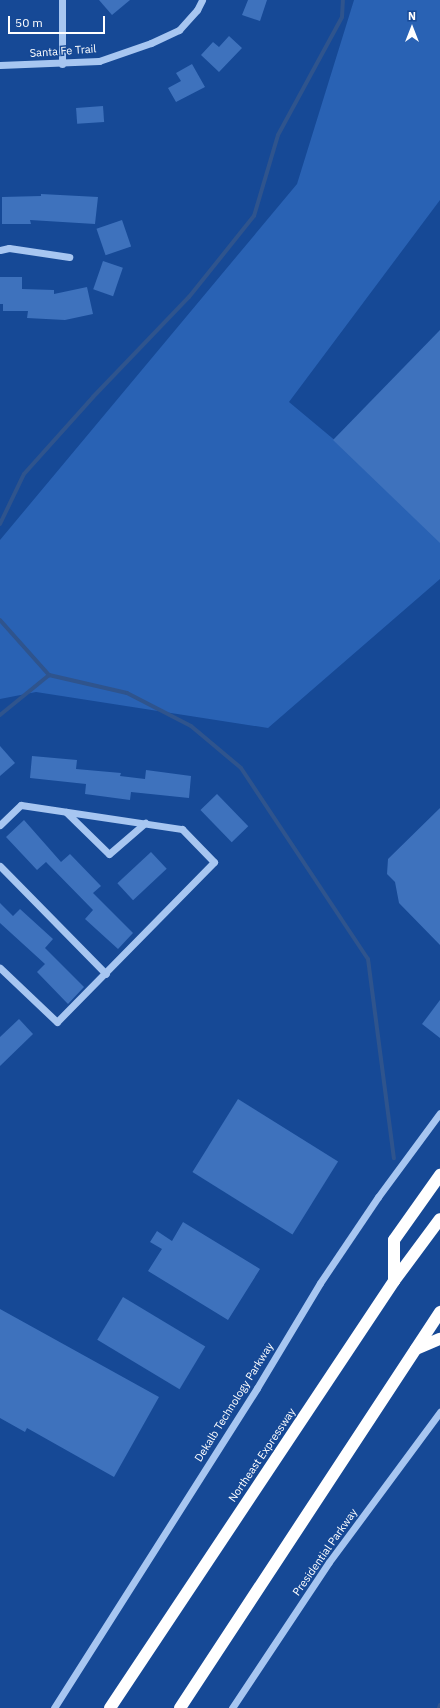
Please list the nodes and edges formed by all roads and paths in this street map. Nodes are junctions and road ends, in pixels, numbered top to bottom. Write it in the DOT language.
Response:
graph roads {
  1 [pos="62,0"];
  2 [pos="202,0"];
  3 [pos="62,64"];
  4 [pos="0,65"];
  5 [pos="0,250"];
  6 [pos="69,257"];
  7 [pos="66,812"];
  8 [pos="145,823"];
  9 [pos="0,825"];
  10 [pos="0,866"];
  11 [pos="0,968"];
  12 [pos="106,974"];
  13 [pos="440,1113"];
  14 [pos="440,1174"];
  15 [pos="440,1219"];
  16 [pos="394,1281"];
  17 [pos="440,1312"];
  18 [pos="440,1339"];
  19 [pos="416,1349"];
  20 [pos="440,1412"];
  21 [pos="54,1708"];
  22 [pos="110,1708"];
  23 [pos="180,1708"];
  24 [pos="232,1708"];
  1 -- 3 [label="street"];
  2 -- 3 [label="street, Santa Fe Trail"];
  3 -- 4 [label="street, Santa Fe Trail"];
  5 -- 6 [label="street"];
  7 -- 8 [label="street"];
  7 -- 8 [label="street"];
  7 -- 9 [label="street"];
  8 -- 12 [label="street"];
  10 -- 12 [label="street"];
  11 -- 12 [label="street"];
  13 -- 21 [label="street, Dekalb Technology Parkway"];
  14 -- 16 [label="highway"];
  15 -- 16 [label="highway, Northeast Expressway"];
  16 -- 22 [label="highway, Northeast Expressway"];
  17 -- 19 [label="highway"];
  18 -- 19 [label="highway"];
  19 -- 23 [label="highway"];
  20 -- 24 [label="street, Presidential Parkway"];
}
